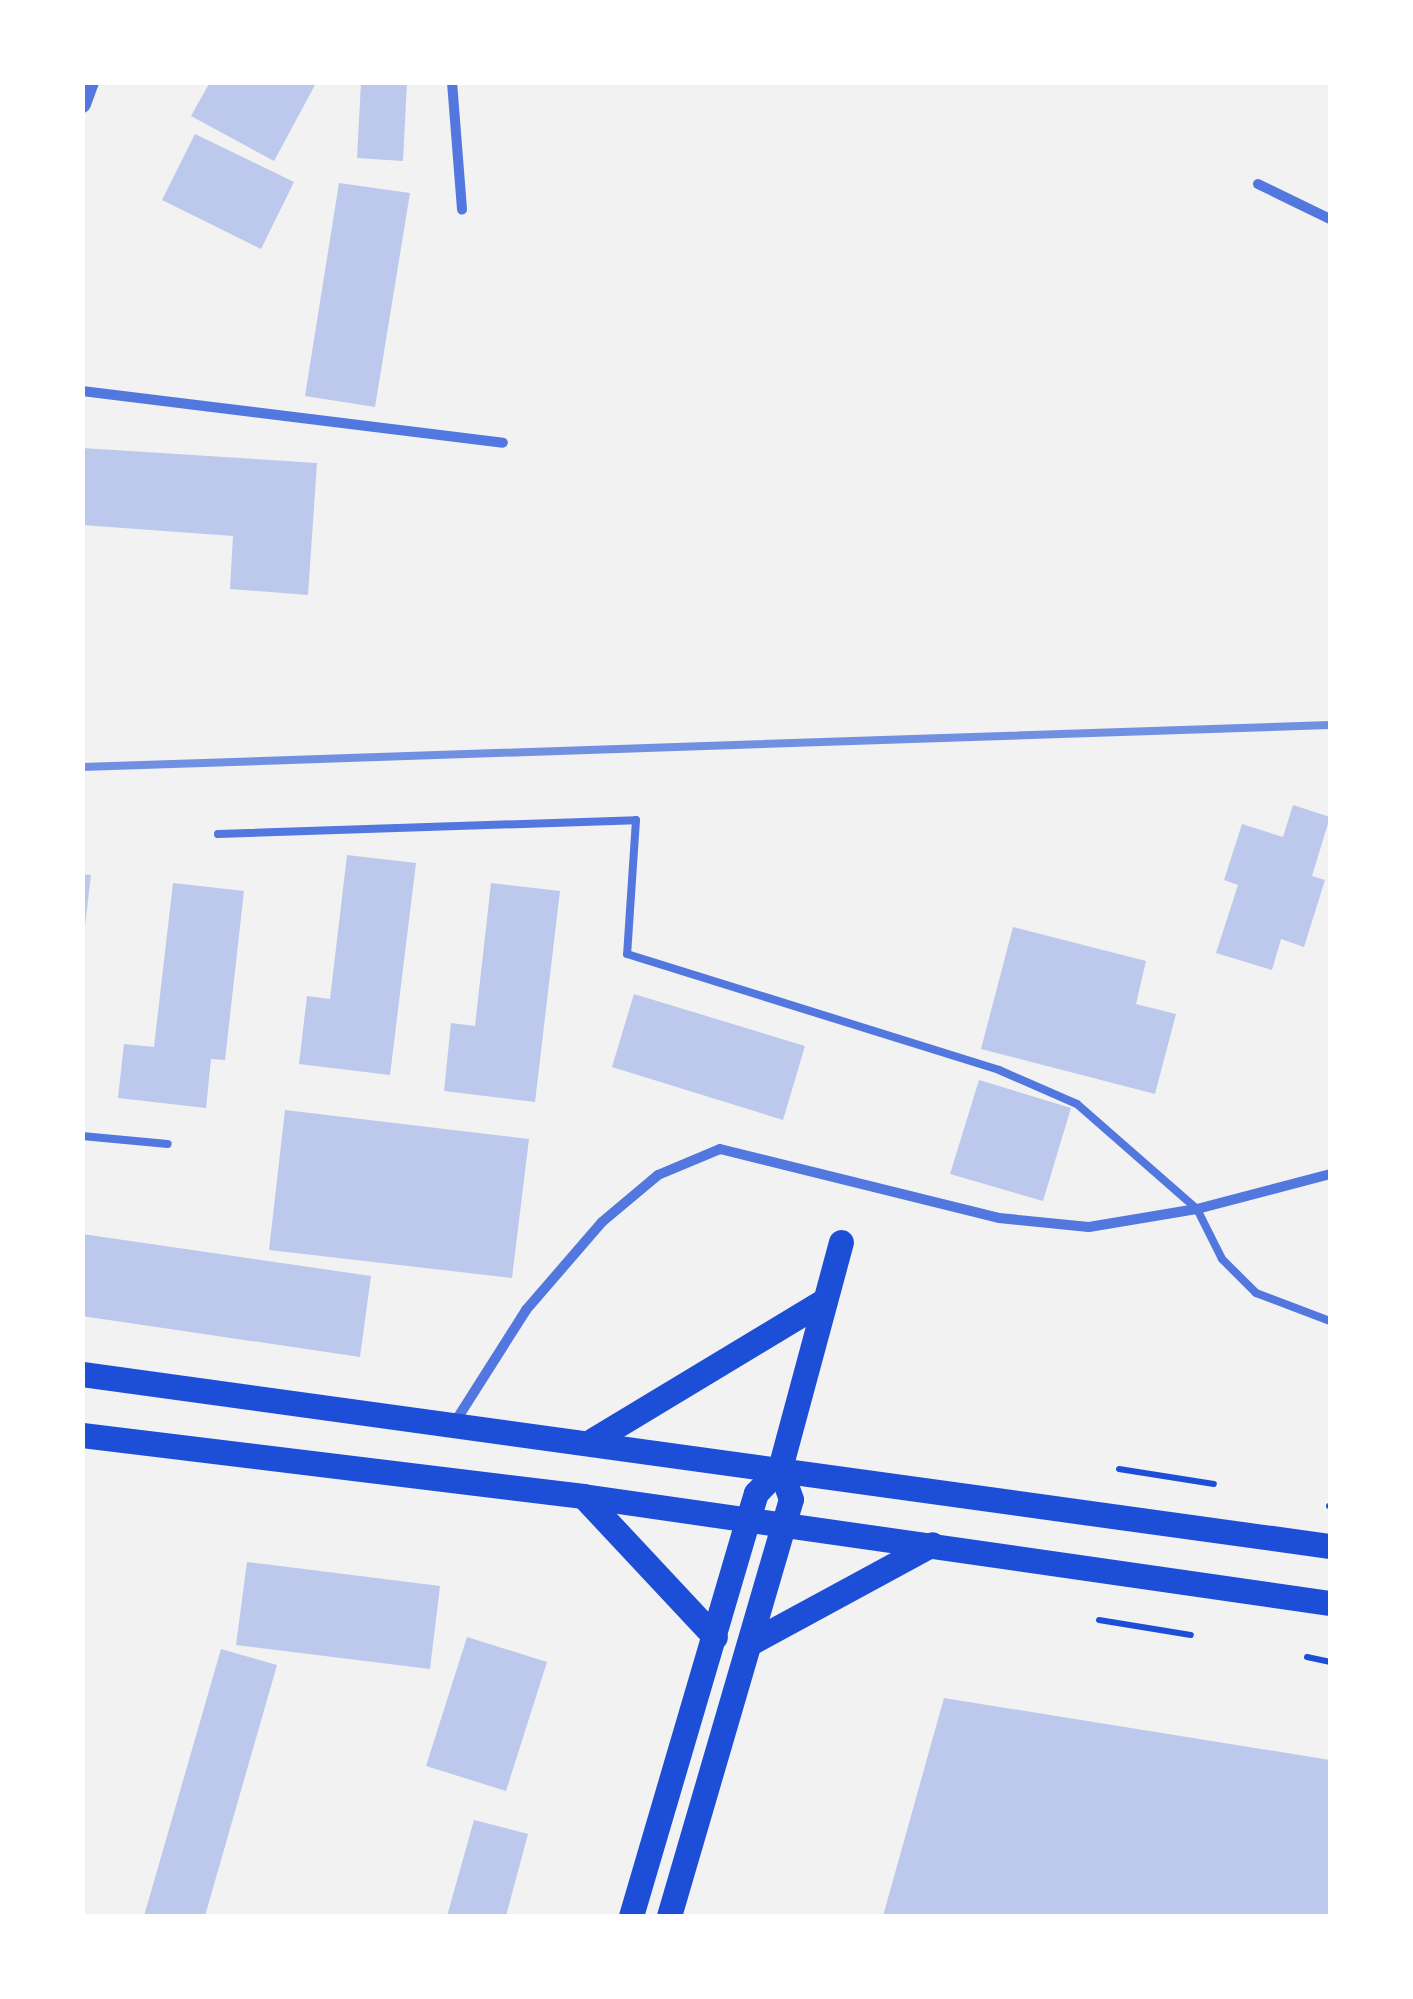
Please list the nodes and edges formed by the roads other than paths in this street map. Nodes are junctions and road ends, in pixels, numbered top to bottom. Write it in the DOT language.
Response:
graph roads {
  1 [pos="90,82"];
  2 [pos="452,82"];
  3 [pos="82,104"];
  4 [pos="1258,184"];
  5 [pos="462,210"];
  6 [pos="1330,218"];
  7 [pos="82,391"];
  8 [pos="503,443"];
  9 [pos="218,834"];
  10 [pos="82,1136"];
  11 [pos="168,1144"];
  12 [pos="1330,1174"];
  13 [pos="1198,1210"];
  14 [pos="841,1242"];
  15 [pos="825,1300"];
  16 [pos="1330,1321"];
  17 [pos="82,1374"];
  18 [pos="455,1422"];
  19 [pos="82,1435"];
  20 [pos="593,1440"];
  21 [pos="780,1468"];
  22 [pos="582,1496"];
  23 [pos="748,1519"];
  24 [pos="784,1524"];
  25 [pos="932,1544"];
  26 [pos="1330,1546"];
  27 [pos="1330,1603"];
  28 [pos="715,1637"];
  29 [pos="750,1643"];
  30 [pos="631,1916"];
  31 [pos="668,1916"];
  1 -- 3 [label="street"];
  2 -- 5 [label="street"];
  4 -- 6 [label="street"];
  7 -- 8 [label="street"];
  9 -- 13 [label="lane"];
  10 -- 11 [label="lane"];
  12 -- 13 [label="street"];
  13 -- 16 [label="lane"];
  13 -- 18 [label="street"];
  14 -- 15 [label="main road"];
  15 -- 20 [label="main road"];
  15 -- 21 [label="main road"];
  17 -- 18 [label="main road"];
  18 -- 20 [label="main road"];
  19 -- 22 [label="main road"];
  20 -- 21 [label="main road"];
  21 -- 23 [label="main road"];
  21 -- 24 [label="main road"];
  21 -- 26 [label="main road"];
  22 -- 23 [label="main road"];
  22 -- 28 [label="main road"];
  23 -- 24 [label="main road"];
  23 -- 28 [label="main road"];
  24 -- 25 [label="main road"];
  24 -- 29 [label="main road"];
  25 -- 27 [label="main road"];
  25 -- 29 [label="main road"];
  28 -- 30 [label="main road"];
  29 -- 31 [label="main road"];
}
